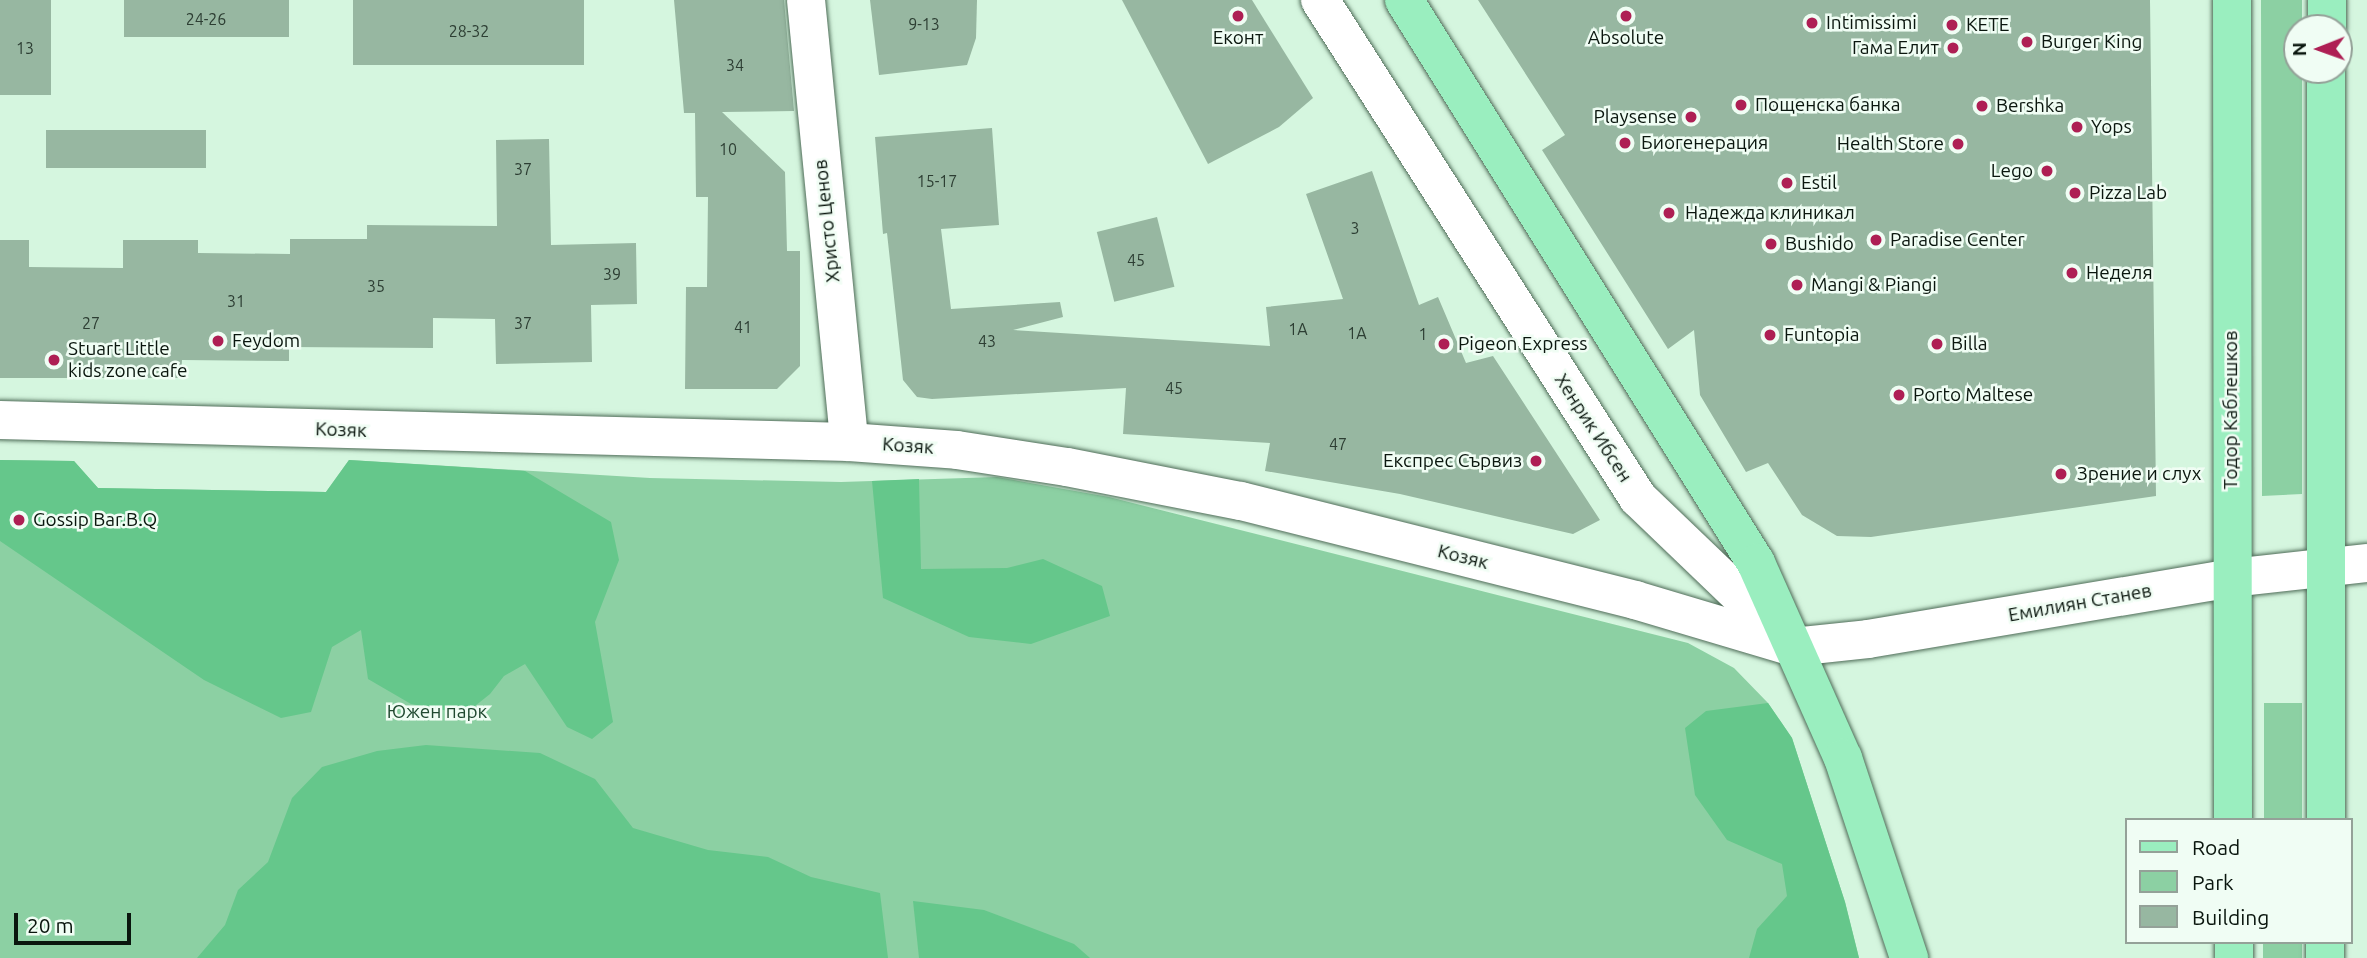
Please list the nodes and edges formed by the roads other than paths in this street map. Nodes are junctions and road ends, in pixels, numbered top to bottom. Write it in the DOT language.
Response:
graph roads {
  1 [pos="806,0"];
  2 [pos="1320,0"];
  3 [pos="1404,0"];
  4 [pos="2232,0"];
  5 [pos="2326,84"];
  6 [pos="0,420"];
  7 [pos="849,442"];
  8 [pos="2367,563"];
  9 [pos="2325,569"];
  10 [pos="2231,579"];
  11 [pos="1793,647"];
  12 [pos="2233,818"];
  13 [pos="2326,818"];
  14 [pos="1909,958"];
  1 -- 7 [label="street, Христо Ценов"];
  2 -- 11 [label="street, Хенрик Ибсен"];
  3 -- 11 [label="main road, Хенрик Ибсен"];
  4 -- 10 [label="main road, Тодор Каблешков"];
  5 -- 9 [label="main road"];
  6 -- 7 [label="street, Козяк"];
  7 -- 11 [label="street, Козяк"];
  8 -- 9 [label="street, Емилиян Станев"];
  9 -- 10 [label="street, Емилиян Станев"];
  9 -- 13 [label="main road"];
  10 -- 11 [label="street, Емилиян Станев"];
  10 -- 12 [label="main road, Тодор Каблешков"];
  11 -- 14 [label="main road, Хенрик Ибсен"];
}
